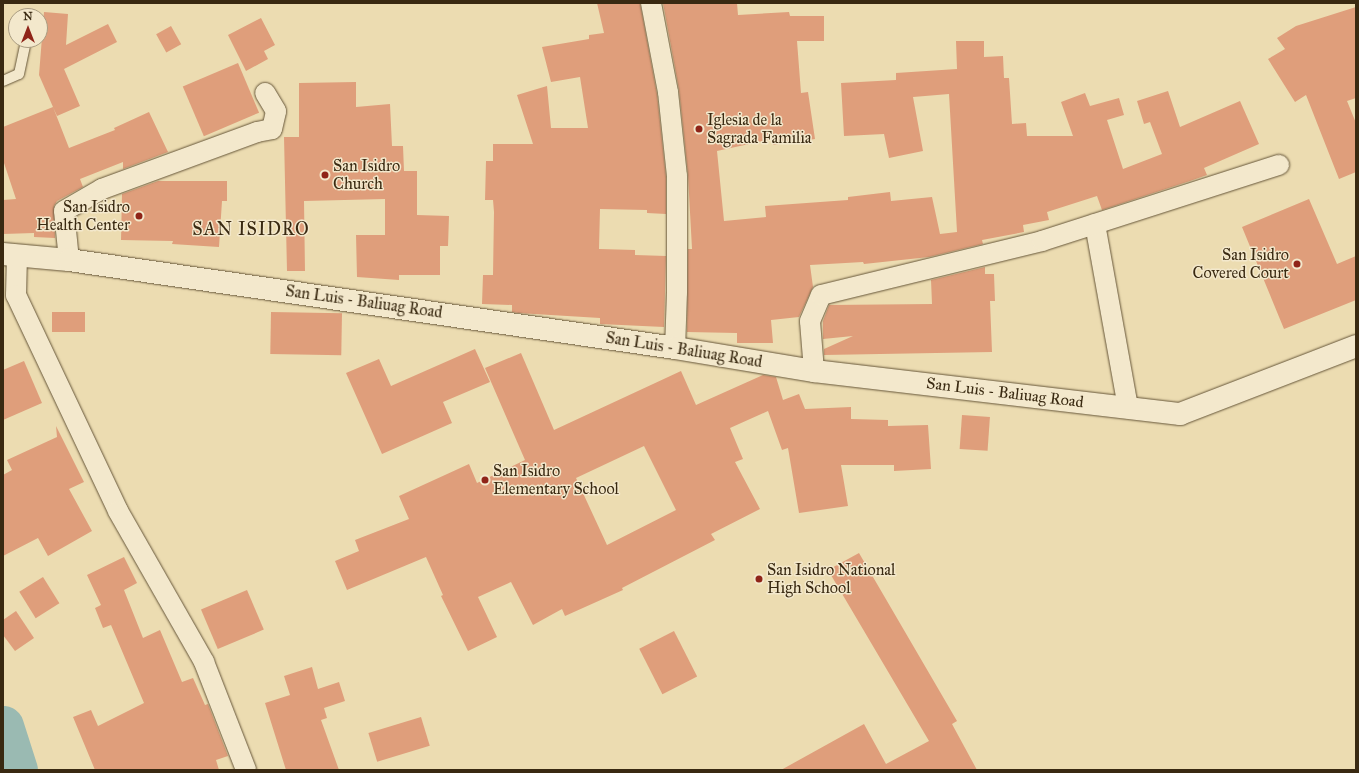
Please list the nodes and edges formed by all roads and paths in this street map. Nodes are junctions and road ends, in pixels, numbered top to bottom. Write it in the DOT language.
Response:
graph roads {
  1 [pos="651,3"];
  2 [pos="24,48"];
  3 [pos="3,81"];
  4 [pos="265,93"];
  5 [pos="1279,165"];
  6 [pos="1095,224"];
  7 [pos="10,254"];
  8 [pos="69,260"];
  9 [pos="1356,346"];
  10 [pos="674,348"];
  11 [pos="814,371"];
  12 [pos="1128,408"];
  13 [pos="246,770"];
  1 -- 10 [label="street"];
  2 -- 3 [label="lane"];
  4 -- 8 [label="street"];
  5 -- 6 [label="street"];
  6 -- 11 [label="street"];
  6 -- 12 [label="street"];
  7 -- 8 [label="main road, San Luis - Baliuag Road"];
  7 -- 13 [label="street"];
  8 -- 10 [label="main road, San Luis - Baliuag Road"];
  9 -- 12 [label="main road, San Luis - Baliuag Road"];
  10 -- 11 [label="main road, San Luis - Baliuag Road"];
  11 -- 12 [label="main road, San Luis - Baliuag Road"];
}
